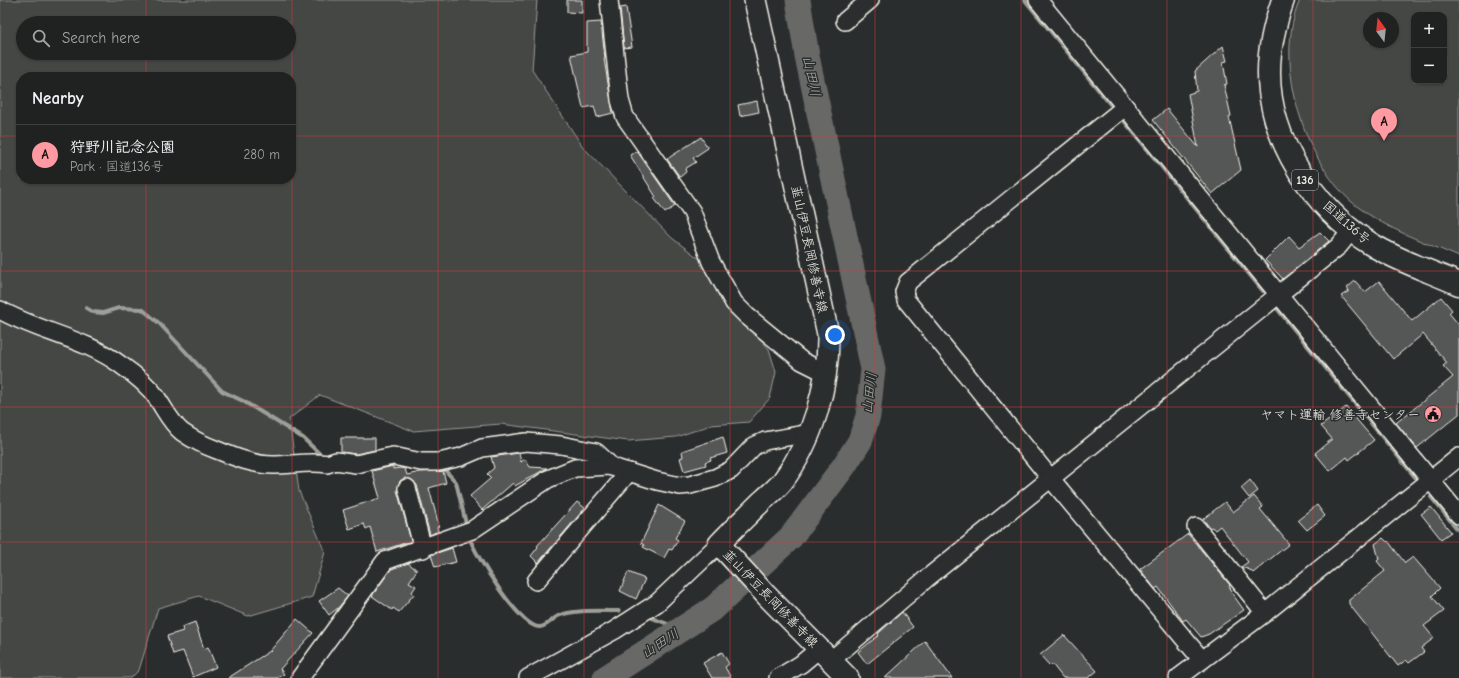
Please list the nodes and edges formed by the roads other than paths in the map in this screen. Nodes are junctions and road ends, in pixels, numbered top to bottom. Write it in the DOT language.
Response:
graph roads {
  1 [pos="608,0"];
  2 [pos="755,0"];
  3 [pos="870,0"];
  4 [pos="1038,0"];
  5 [pos="1283,0"];
  6 [pos="845,21"];
  7 [pos="1125,107"];
  8 [pos="1352,230"];
  9 [pos="1459,284"];
  10 [pos="1278,294"];
  11 [pos="0,310"];
  12 [pos="826,373"];
  13 [pos="810,433"];
  14 [pos="1459,457"];
  15 [pos="612,467"];
  16 [pos="629,472"];
  17 [pos="1051,479"];
  18 [pos="1430,480"];
  19 [pos="407,488"];
  20 [pos="1459,515"];
  21 [pos="1196,528"];
  22 [pos="723,547"];
  23 [pos="423,549"];
  24 [pos="536,581"];
  25 [pos="1265,613"];
  26 [pos="825,655"];
  27 [pos="1202,660"];
  28 [pos="300,678"];
  29 [pos="528,678"];
  30 [pos="778,678"];
  31 [pos="848,678"];
  32 [pos="1178,678"];
  1 -- 12 [label="street"];
  2 -- 12 [label="main road, 韮山伊豆長岡修善寺線"];
  3 -- 6 [label="street"];
  4 -- 7 [label="street"];
  5 -- 8 [label="highway, 国道136号 / 136"];
  7 -- 10 [label="street"];
  7 -- 17 [label="street"];
  8 -- 9 [label="highway, 国道136号 / 136"];
  8 -- 10 [label="street"];
  10 -- 17 [label="street"];
  10 -- 18 [label="street"];
  11 -- 15 [label="street"];
  12 -- 13 [label="main road, 韮山伊豆長岡修善寺線"];
  13 -- 16 [label="street"];
  13 -- 22 [label="main road, 韮山伊豆長岡修善寺線"];
  14 -- 18 [label="street"];
  15 -- 16 [label="street"];
  15 -- 23 [label="street"];
  16 -- 24 [label="street"];
  17 -- 26 [label="street"];
  17 -- 27 [label="street"];
  18 -- 20 [label="street"];
  18 -- 25 [label="street"];
  19 -- 23 [label="street"];
  21 -- 25 [label="street"];
  22 -- 26 [label="main road, 韮山伊豆長岡修善寺線"];
  22 -- 29 [label="street"];
  23 -- 28 [label="street"];
  25 -- 27 [label="street"];
  26 -- 30 [label="street"];
  26 -- 31 [label="main road, 韮山伊豆長岡修善寺線"];
  27 -- 32 [label="street"];
}
